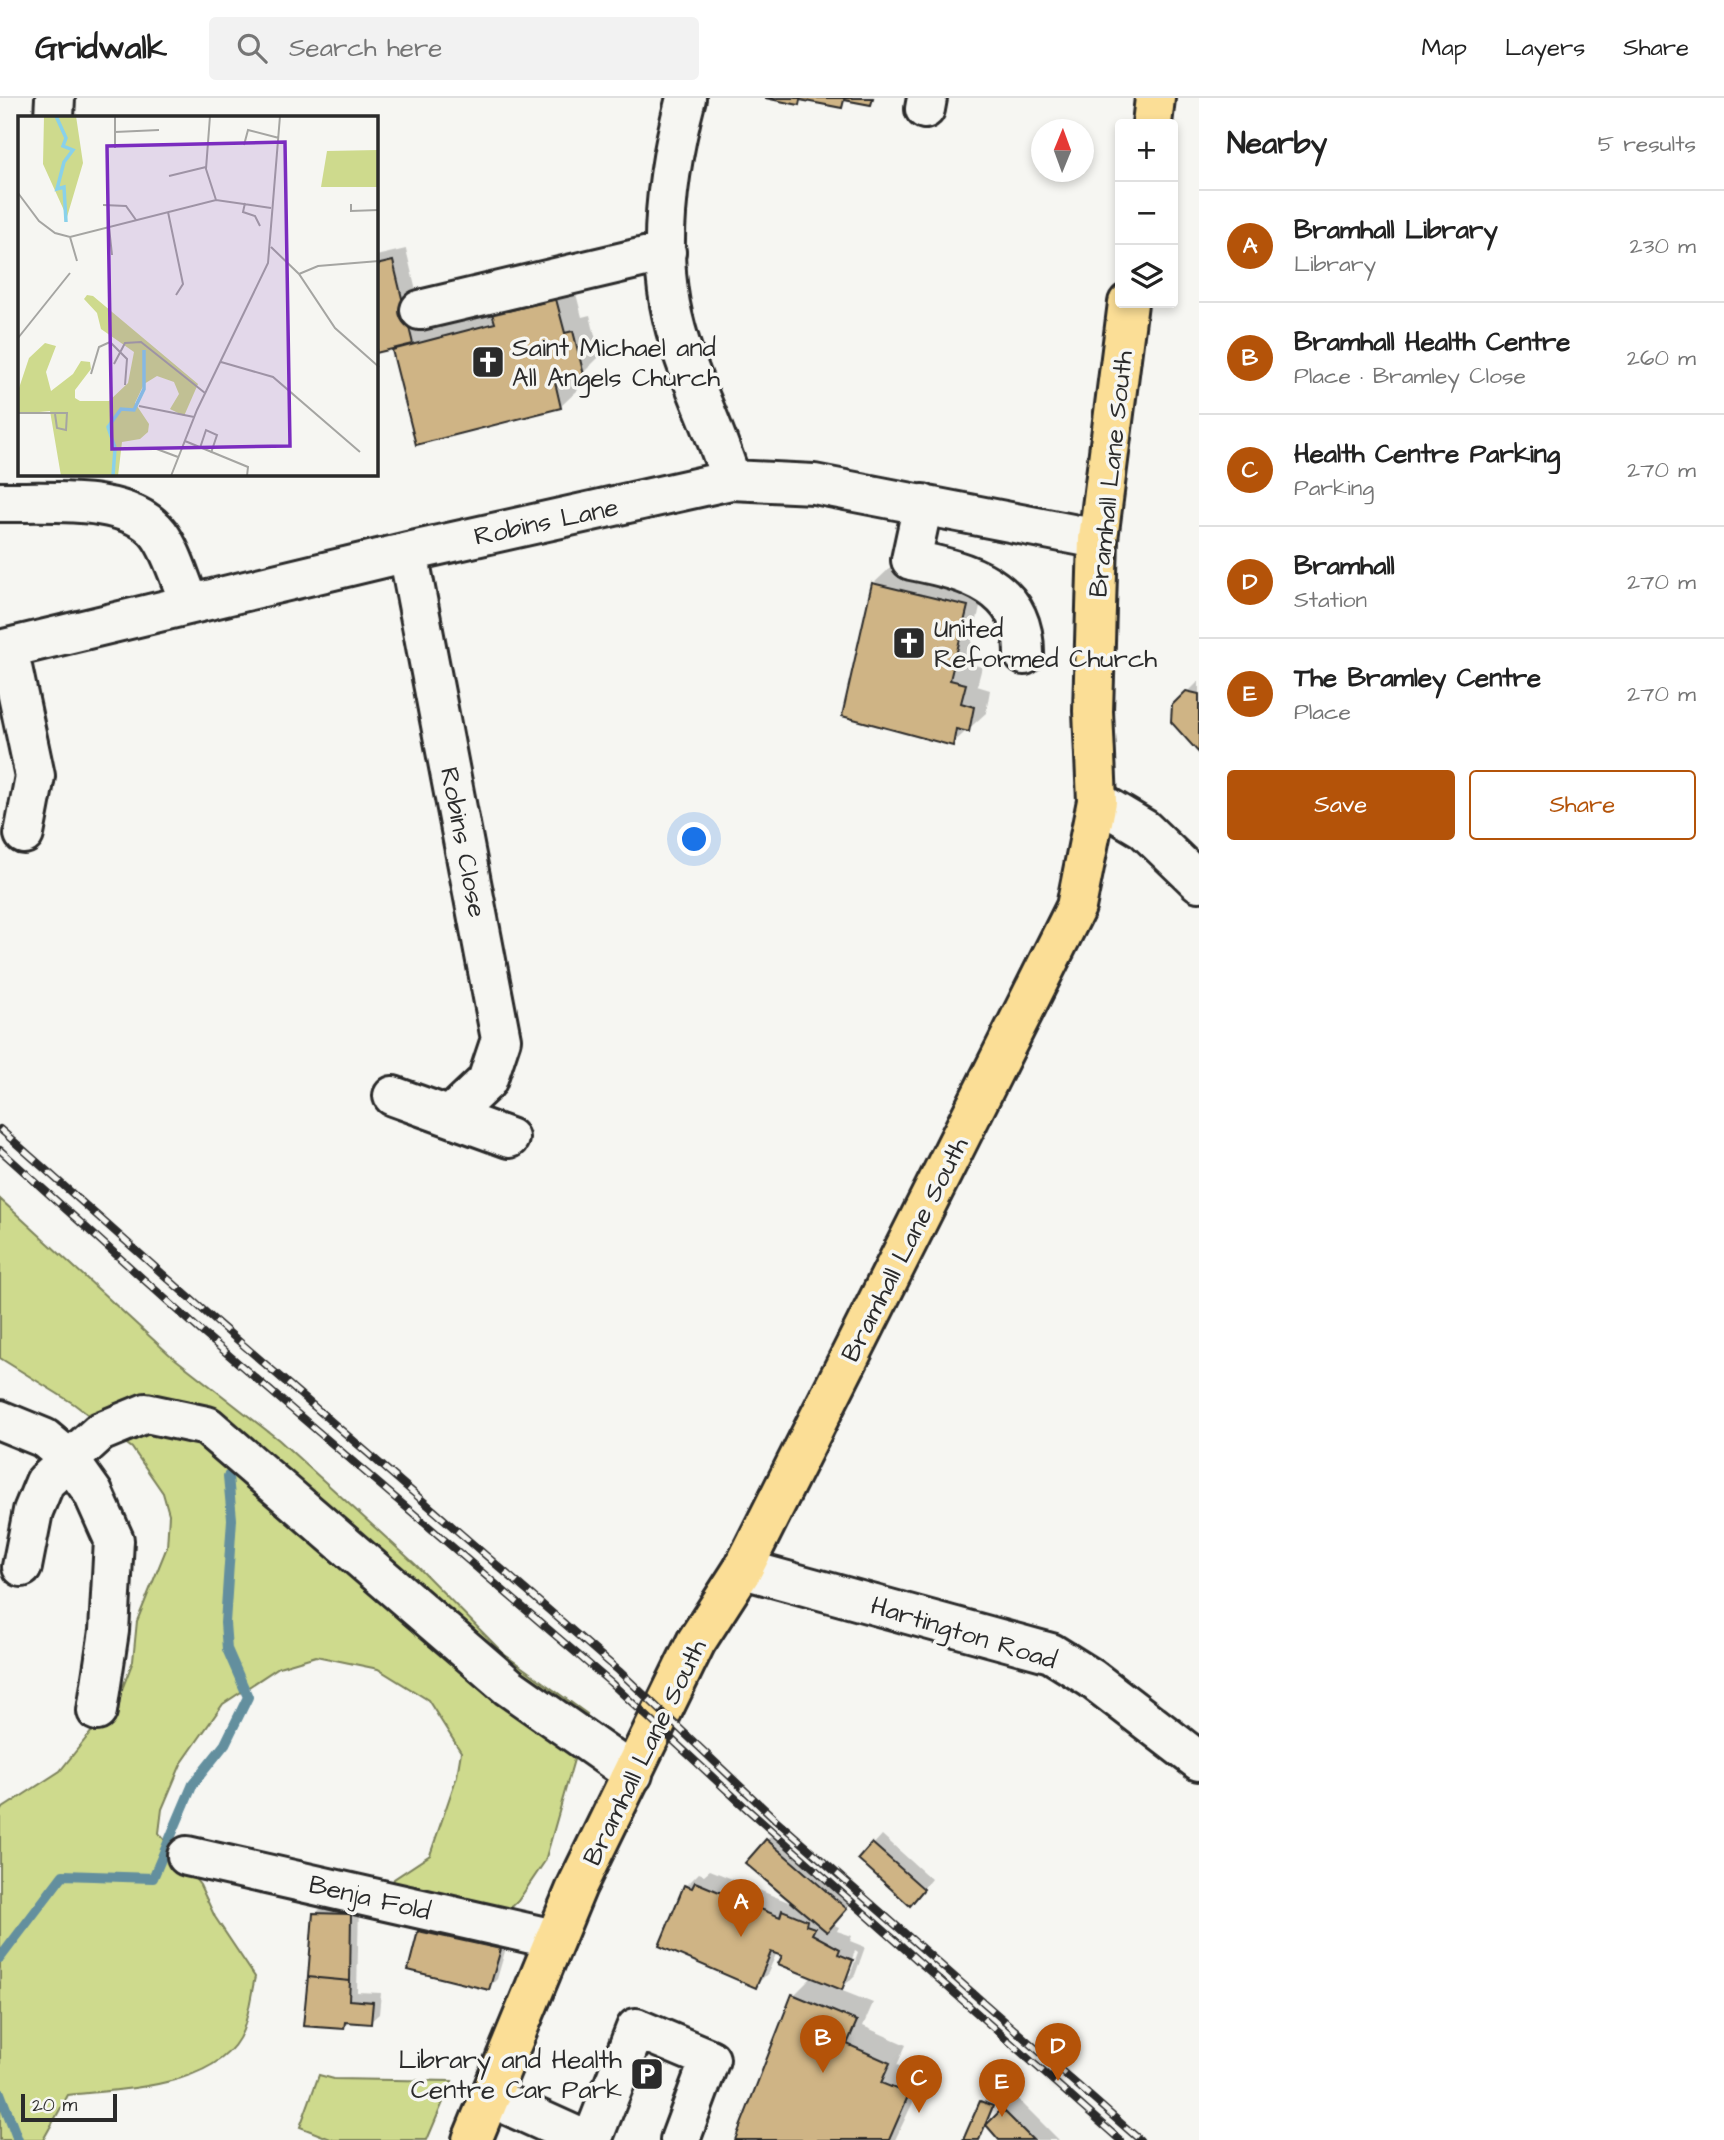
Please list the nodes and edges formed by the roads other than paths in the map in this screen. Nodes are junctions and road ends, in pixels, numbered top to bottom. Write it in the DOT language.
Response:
graph roads {
  1 [pos="55,98"];
  2 [pos="686,98"];
  3 [pos="1155,98"];
  4 [pos="54,116"];
  5 [pos="1153,119"];
  6 [pos="666,252"];
  7 [pos="1127,308"];
  8 [pos="420,310"];
  9 [pos="731,480"];
  10 [pos="0,502"];
  11 [pos="923,504"];
  12 [pos="1098,539"];
  13 [pos="408,552"];
  14 [pos="190,603"];
  15 [pos="4,649"];
  16 [pos="1024,655"];
  17 [pos="1097,802"];
  18 [pos="24,834"];
  19 [pos="1199,883"];
  20 [pos="393,1096"];
  21 [pos="450,1115"];
  22 [pos="509,1138"];
  23 [pos="0,1420"];
  24 [pos="68,1458"];
  25 [pos="22,1567"];
  26 [pos="743,1569"];
  27 [pos="97,1712"];
  28 [pos="1199,1761"];
  29 [pos="633,1774"];
  30 [pos="187,1856"];
  31 [pos="554,1939"];
  32 [pos="491,2097"];
  33 [pos="472,2140"];
  34 [pos="585,2140"];
  35 [pos="592,2140"];
  36 [pos="680,2140"];
  1 -- 4 [label="street"];
  2 -- 6 [label="street"];
  3 -- 5 [label="main road"];
  6 -- 8 [label="street"];
  6 -- 9 [label="street"];
  7 -- 12 [label="main road, Bramhall Lane South"];
  9 -- 11 [label="street, Robins Lane"];
  9 -- 13 [label="street, Robins Lane"];
  10 -- 14 [label="street"];
  11 -- 12 [label="street, Robins Lane"];
  11 -- 16 [label="street"];
  12 -- 17 [label="main road, Bramhall Lane South"];
  13 -- 14 [label="street, Robins Lane"];
  13 -- 21 [label="street, Robins Close"];
  14 -- 15 [label="street, Robins Lane"];
  15 -- 18 [label="street"];
  17 -- 19 [label="street"];
  17 -- 26 [label="main road, Bramhall Lane South"];
  20 -- 21 [label="street"];
  21 -- 22 [label="street"];
  23 -- 24 [label="street"];
  24 -- 25 [label="street"];
  24 -- 27 [label="street"];
  24 -- 29 [label="street"];
  26 -- 28 [label="street, Hartington Road"];
  26 -- 29 [label="main road, Bramhall Lane South"];
  29 -- 31 [label="main road, Bramhall Lane South"];
  30 -- 31 [label="street, Benja Fold"];
  31 -- 32 [label="main road, Bramhall Lane South"];
  32 -- 33 [label="main road, Bramhall Lane South"];
  32 -- 34 [label="street"];
  35 -- 36 [label="street"];
}
